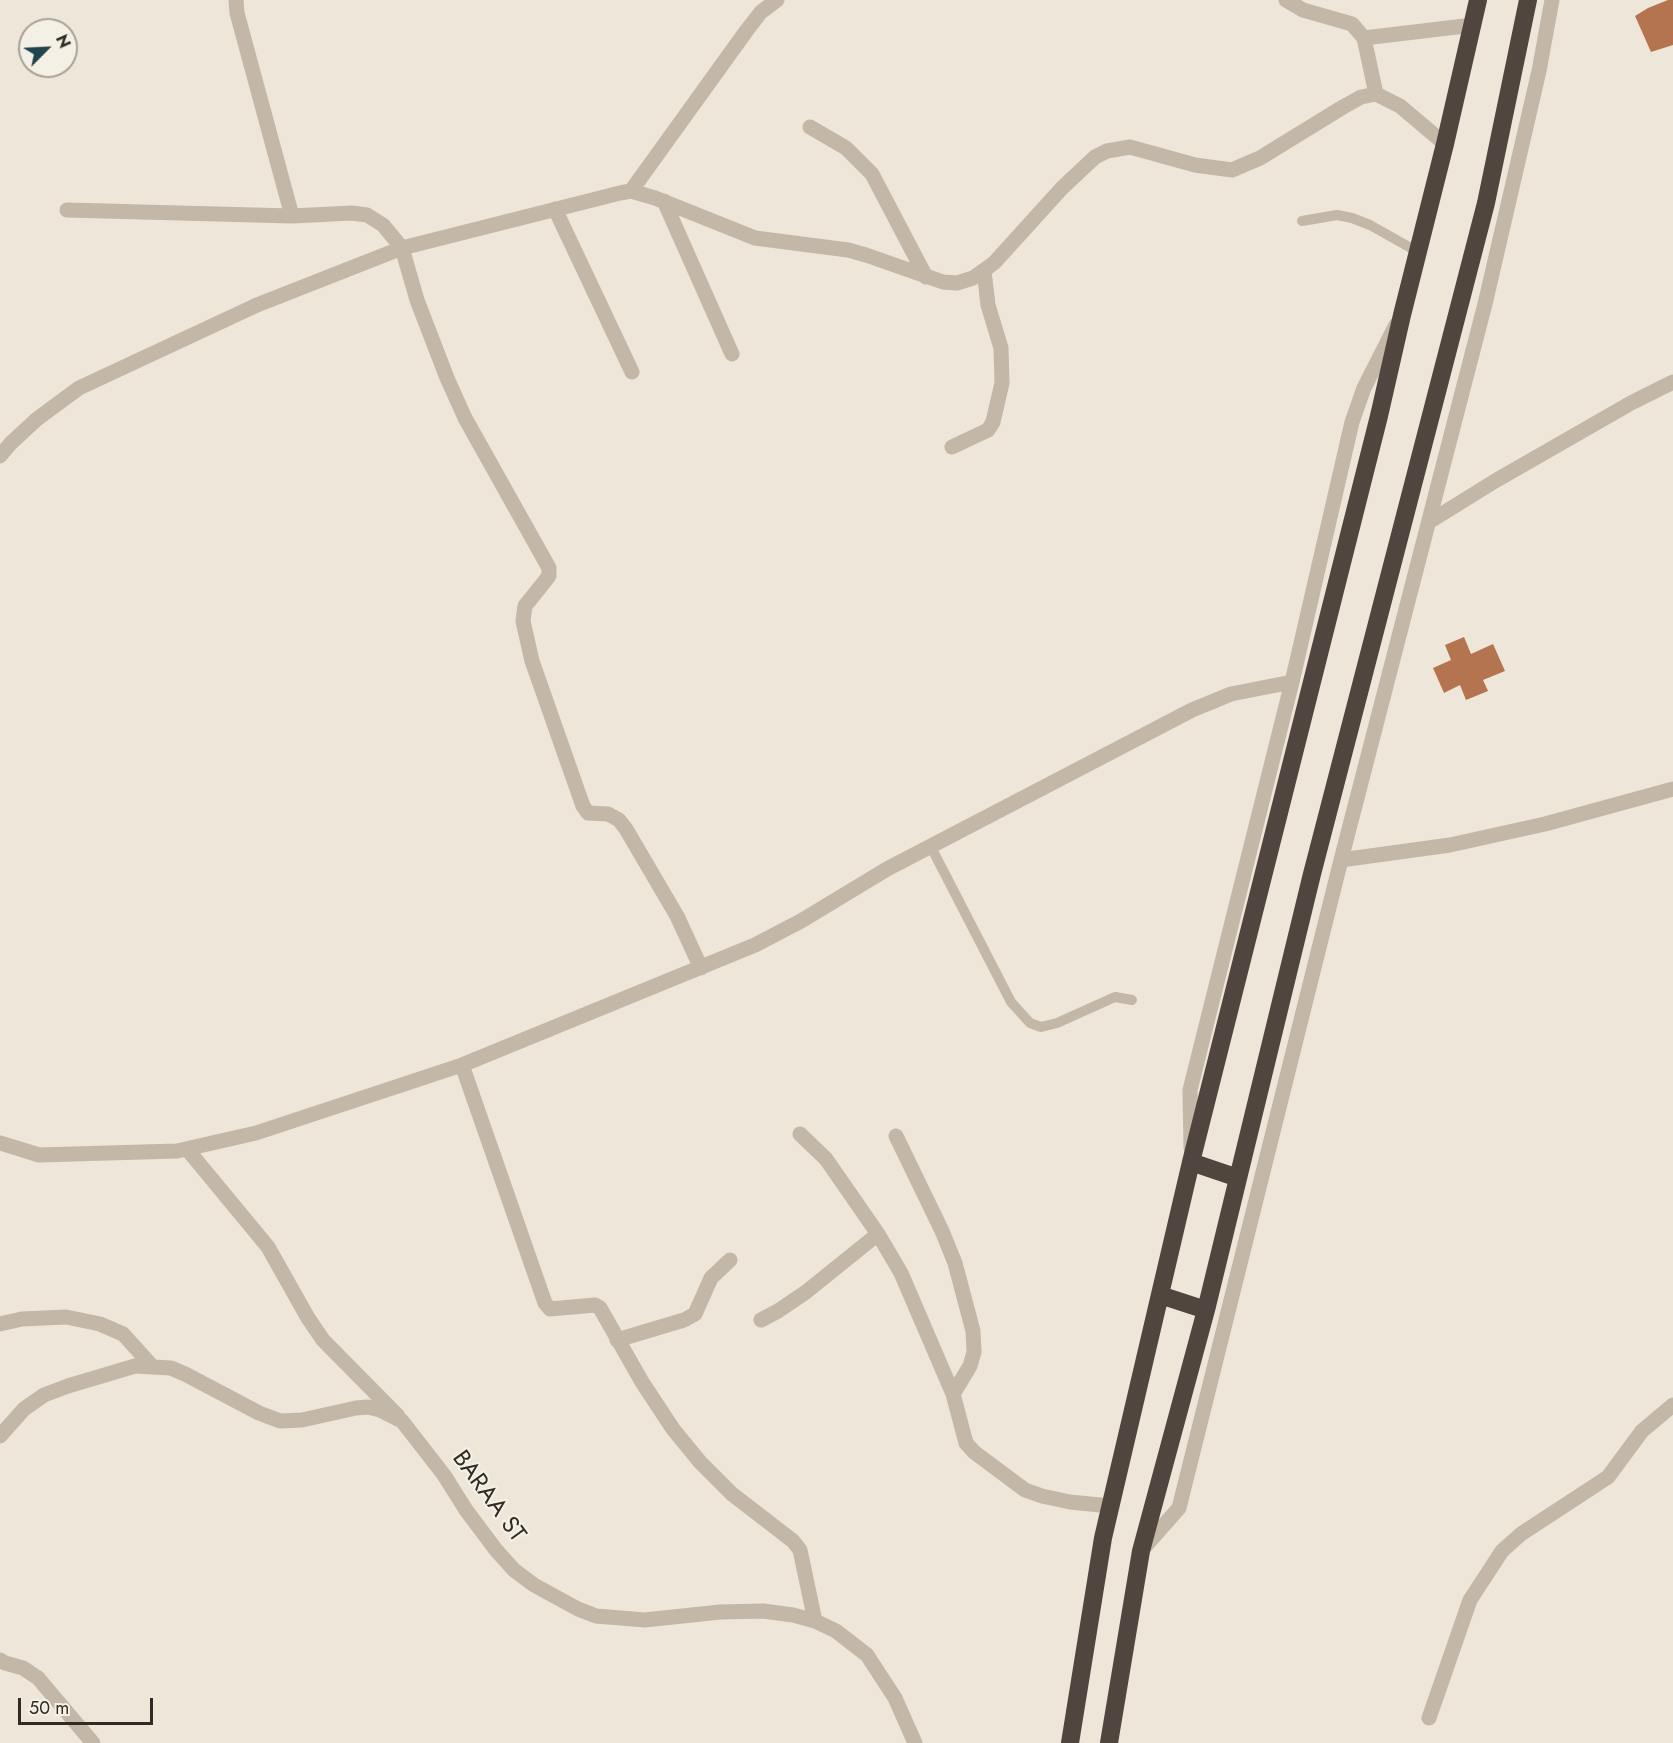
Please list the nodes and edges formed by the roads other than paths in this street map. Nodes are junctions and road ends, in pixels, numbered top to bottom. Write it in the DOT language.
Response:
graph roads {
  1 [pos="236,0"];
  2 [pos="1286,0"];
  3 [pos="1478,0"];
  4 [pos="1528,0"];
  5 [pos="1552,0"];
  6 [pos="774,1"];
  7 [pos="1473,25"];
  8 [pos="1364,38"];
  9 [pos="1376,94"];
  10 [pos="810,127"];
  11 [pos="1445,144"];
  12 [pos="631,191"];
  13 [pos="664,201"];
  14 [pos="67,210"];
  15 [pos="555,210"];
  16 [pos="292,216"];
  17 [pos="1302,220"];
  18 [pos="402,248"];
  19 [pos="1418,252"];
  20 [pos="984,271"];
  21 [pos="926,277"];
  22 [pos="1402,315"];
  23 [pos="732,354"];
  24 [pos="632,372"];
  25 [pos="1673,382"];
  26 [pos="952,447"];
  27 [pos="0,456"];
  28 [pos="1429,522"];
  29 [pos="1292,682"];
  30 [pos="1673,789"];
  31 [pos="931,846"];
  32 [pos="1341,860"];
  33 [pos="702,968"];
  34 [pos="1132,1000"];
  35 [pos="462,1065"];
  36 [pos="800,1134"];
  37 [pos="896,1136"];
  38 [pos="0,1143"];
  39 [pos="187,1149"];
  40 [pos="1191,1162"];
  41 [pos="1238,1178"];
  42 [pos="878,1234"];
  43 [pos="730,1260"];
  44 [pos="1160,1295"];
  45 [pos="1206,1310"];
  46 [pos="761,1320"];
  47 [pos="0,1324"];
  48 [pos="617,1340"];
  49 [pos="152,1366"];
  50 [pos="953,1394"];
  51 [pos="1673,1405"];
  52 [pos="402,1421"];
  53 [pos="0,1436"];
  54 [pos="1110,1506"];
  55 [pos="1142,1551"];
  56 [pos="815,1620"];
  57 [pos="0,1660"];
  58 [pos="1429,1718"];
  59 [pos="93,1743"];
  60 [pos="915,1743"];
  61 [pos="1070,1743"];
  62 [pos="1109,1743"];
  1 -- 16 [label="street"];
  2 -- 8 [label="street"];
  3 -- 7 [label="highway"];
  4 -- 41 [label="highway"];
  5 -- 28 [label="street"];
  6 -- 12 [label="street"];
  7 -- 8 [label="street"];
  7 -- 11 [label="highway"];
  8 -- 9 [label="street"];
  9 -- 11 [label="street"];
  9 -- 20 [label="street"];
  10 -- 21 [label="street"];
  11 -- 19 [label="highway"];
  12 -- 13 [label="street"];
  12 -- 15 [label="street"];
  13 -- 21 [label="street"];
  13 -- 23 [label="street"];
  14 -- 16 [label="street"];
  15 -- 18 [label="street"];
  15 -- 24 [label="street"];
  16 -- 18 [label="street"];
  17 -- 19 [label="lane"];
  18 -- 27 [label="street"];
  18 -- 33 [label="street"];
  19 -- 22 [label="highway"];
  20 -- 21 [label="street"];
  20 -- 26 [label="street"];
  22 -- 29 [label="street"];
  22 -- 40 [label="highway"];
  25 -- 28 [label="street"];
  28 -- 32 [label="street"];
  29 -- 31 [label="street"];
  29 -- 40 [label="street"];
  30 -- 32 [label="street"];
  31 -- 33 [label="street"];
  31 -- 34 [label="lane"];
  32 -- 55 [label="street"];
  33 -- 35 [label="street"];
  35 -- 39 [label="street"];
  35 -- 48 [label="street"];
  36 -- 42 [label="street"];
  37 -- 50 [label="street"];
  38 -- 39 [label="street"];
  39 -- 52 [label="street"];
  40 -- 41 [label="highway"];
  40 -- 44 [label="highway"];
  41 -- 45 [label="highway"];
  42 -- 46 [label="street"];
  42 -- 50 [label="street"];
  43 -- 48 [label="street"];
  44 -- 45 [label="highway"];
  44 -- 54 [label="highway"];
  45 -- 55 [label="highway"];
  47 -- 49 [label="street"];
  48 -- 56 [label="street"];
  49 -- 52 [label="street, BARAA ST"];
  49 -- 53 [label="street, BARAA ST"];
  50 -- 54 [label="street"];
  51 -- 58 [label="street"];
  52 -- 56 [label="street, BARAA ST"];
  54 -- 61 [label="highway"];
  55 -- 62 [label="highway"];
  56 -- 60 [label="street, BARAA ST"];
  57 -- 59 [label="street"];
}
